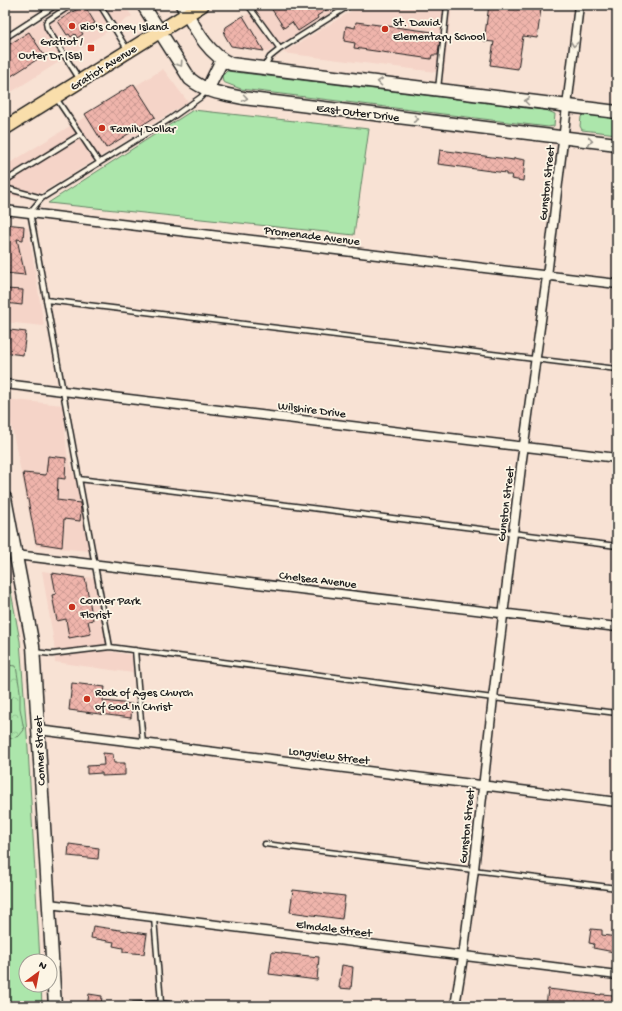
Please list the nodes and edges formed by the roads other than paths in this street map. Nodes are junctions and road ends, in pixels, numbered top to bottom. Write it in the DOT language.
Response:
graph roads {
  1 [pos="56,5"];
  2 [pos="71,5"];
  3 [pos="100,5"];
  4 [pos="143,5"];
  5 [pos="202,5"];
  6 [pos="248,5"];
  7 [pos="350,5"];
  8 [pos="448,5"];
  9 [pos="579,5"];
  10 [pos="184,9"];
  11 [pos="159,31"];
  12 [pos="5,38"];
  13 [pos="280,49"];
  14 [pos="129,51"];
  15 [pos="222,60"];
  16 [pos="264,68"];
  17 [pos="81,81"];
  18 [pos="207,90"];
  19 [pos="438,90"];
  20 [pos="55,97"];
  21 [pos="566,106"];
  22 [pos="617,112"];
  23 [pos="5,128"];
  24 [pos="81,134"];
  25 [pos="563,137"];
  26 [pos="617,144"];
  27 [pos="100,162"];
  28 [pos="5,181"];
  29 [pos="5,188"];
  30 [pos="42,198"];
  31 [pos="5,210"];
  32 [pos="30,212"];
  33 [pos="547,276"];
  34 [pos="617,284"];
  35 [pos="46,300"];
  36 [pos="536,358"];
  37 [pos="617,369"];
  38 [pos="5,384"];
  39 [pos="63,392"];
  40 [pos="524,447"];
  41 [pos="617,458"];
  42 [pos="79,479"];
  43 [pos="5,498"];
  44 [pos="514,533"];
  45 [pos="617,546"];
  46 [pos="16,555"];
  47 [pos="95,565"];
  48 [pos="504,613"];
  49 [pos="617,627"];
  50 [pos="110,647"];
  51 [pos="135,650"];
  52 [pos="34,652"];
  53 [pos="493,698"];
  54 [pos="617,713"];
  55 [pos="38,730"];
  56 [pos="143,744"];
  57 [pos="483,786"];
  58 [pos="617,802"];
  59 [pos="265,844"];
  60 [pos="474,869"];
  61 [pos="617,888"];
  62 [pos="49,904"];
  63 [pos="154,918"];
  64 [pos="463,957"];
  65 [pos="617,975"];
  66 [pos="161,1004"];
  67 [pos="55,1006"];
  68 [pos="134,1006"];
  69 [pos="182,1006"];
  70 [pos="455,1006"];
  1 -- 12 [label="lane"];
  2 -- 17 [label="lane"];
  3 -- 14 [label="lane"];
  4 -- 11 [label="street, East Outer Drive"];
  5 -- 10 [label="main road, Gratiot Avenue"];
  6 -- 13 [label="lane"];
  7 -- 13 [label="lane"];
  8 -- 19 [label="lane"];
  9 -- 21 [label="street, Gunston Street, one-way"];
  10 -- 11 [label="main road, Gratiot Avenue"];
  10 -- 15 [label="street"];
  11 -- 14 [label="main road, Gratiot Avenue"];
  11 -- 18 [label="street, East Outer Drive, one-way"];
  13 -- 16 [label="lane"];
  14 -- 17 [label="main road, Gratiot Avenue"];
  15 -- 16 [label="street"];
  15 -- 18 [label="street"];
  19 -- 16 [label="street, one-way"];
  17 -- 20 [label="main road, Gratiot Avenue"];
  18 -- 25 [label="street, East Outer Drive, one-way"];
  18 -- 27 [label="lane"];
  21 -- 19 [label="street, one-way"];
  20 -- 23 [label="main road, Gratiot Avenue"];
  20 -- 24 [label="lane"];
  21 -- 22 [label="street"];
  21 -- 25 [label="street, Gunston Street"];
  24 -- 27 [label="lane"];
  24 -- 28 [label="lane"];
  25 -- 26 [label="street, East Outer Drive, one-way"];
  25 -- 33 [label="street, Gunston Street"];
  27 -- 30 [label="lane"];
  29 -- 30 [label="lane"];
  30 -- 32 [label="lane"];
  31 -- 32 [label="street, Promenade Avenue"];
  32 -- 33 [label="street, Promenade Avenue"];
  32 -- 35 [label="lane"];
  33 -- 34 [label="street, Promenade Avenue"];
  33 -- 36 [label="street, Gunston Street"];
  35 -- 36 [label="lane"];
  35 -- 39 [label="lane"];
  36 -- 37 [label="lane"];
  36 -- 40 [label="street, Gunston Street"];
  38 -- 39 [label="street, Wilshire Drive"];
  39 -- 40 [label="street, Wilshire Drive"];
  39 -- 42 [label="lane"];
  40 -- 41 [label="street, Wilshire Drive"];
  40 -- 44 [label="street, Gunston Street"];
  42 -- 44 [label="lane"];
  42 -- 47 [label="lane"];
  43 -- 46 [label="street, Conner Street"];
  44 -- 45 [label="lane"];
  44 -- 48 [label="street, Gunston Street"];
  46 -- 47 [label="street, Chelsea Avenue"];
  46 -- 52 [label="street, Conner Street"];
  47 -- 48 [label="street, Chelsea Avenue"];
  47 -- 50 [label="lane"];
  48 -- 49 [label="street, Chelsea Avenue"];
  48 -- 53 [label="street, Gunston Street"];
  50 -- 51 [label="lane"];
  50 -- 52 [label="lane"];
  51 -- 53 [label="lane"];
  51 -- 56 [label="lane"];
  52 -- 55 [label="street, Conner Street"];
  53 -- 54 [label="lane"];
  53 -- 57 [label="street, Gunston Street"];
  55 -- 56 [label="street, Longview Street"];
  55 -- 62 [label="street, Conner Street"];
  56 -- 57 [label="street, Longview Street"];
  57 -- 58 [label="street, Longview Street"];
  57 -- 60 [label="street, Gunston Street"];
  59 -- 60 [label="lane"];
  60 -- 61 [label="lane"];
  60 -- 64 [label="street, Gunston Street"];
  62 -- 63 [label="street, Elmdale Street"];
  62 -- 67 [label="street, Conner Street"];
  63 -- 64 [label="street, Elmdale Street"];
  63 -- 66 [label="lane"];
  64 -- 65 [label="street, Elmdale Street"];
  64 -- 70 [label="street, Gunston Street"];
  66 -- 68 [label="lane"];
  66 -- 69 [label="lane"];
}
